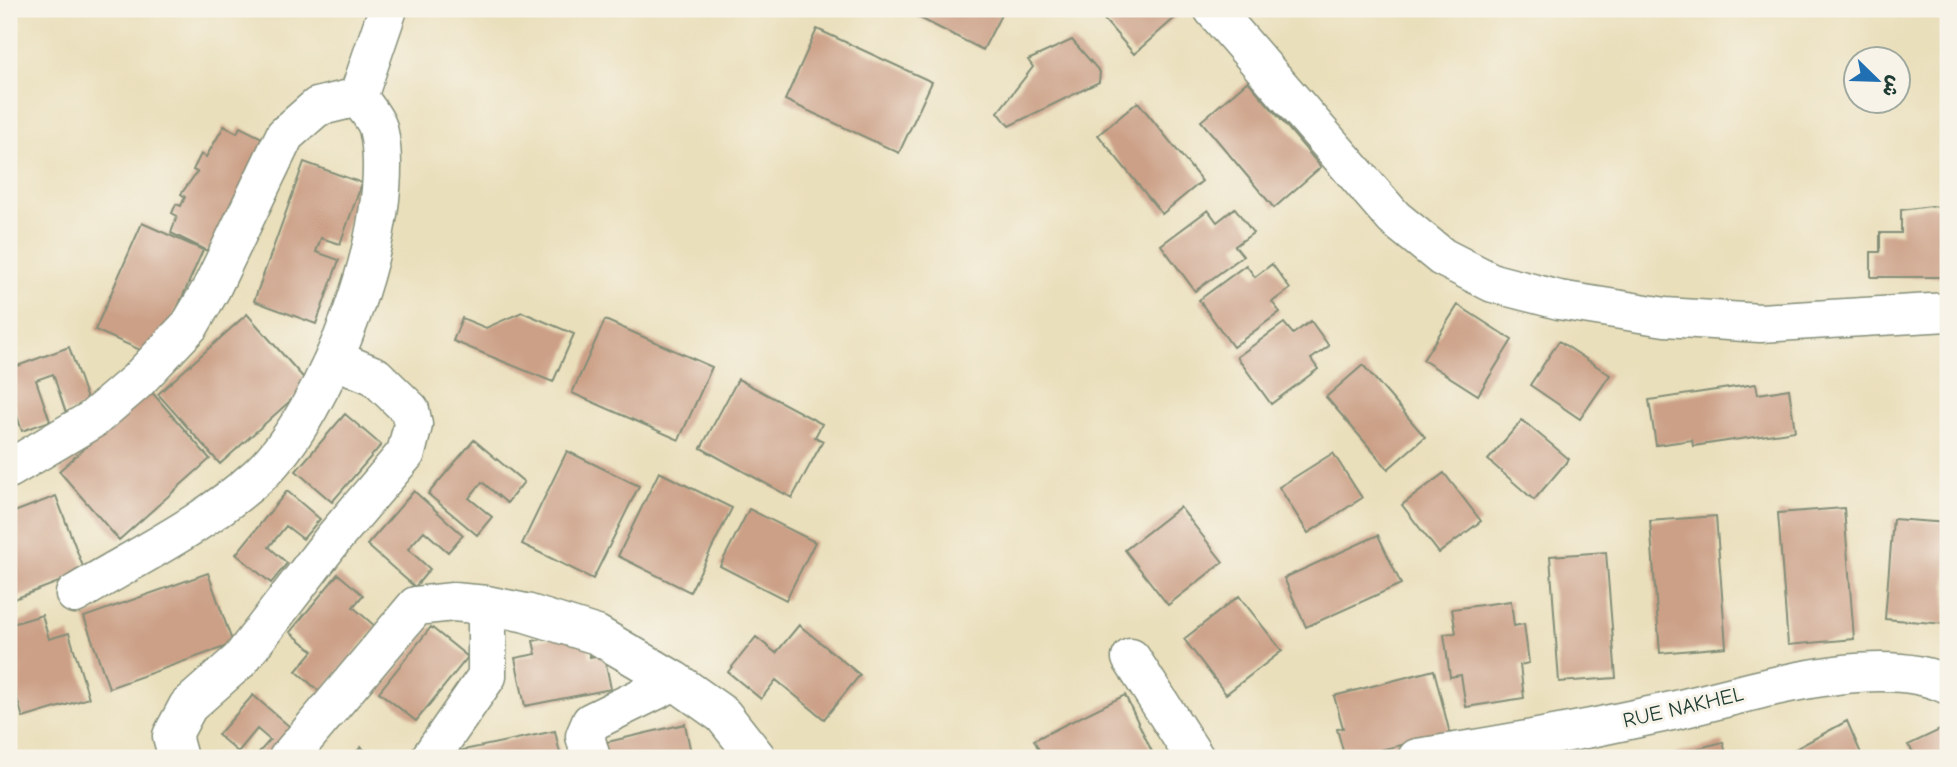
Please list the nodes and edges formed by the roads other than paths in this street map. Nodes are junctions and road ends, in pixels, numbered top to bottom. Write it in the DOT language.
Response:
graph roads {
  1 [pos="388,9"];
  2 [pos="1213,9"];
  3 [pos="358,97"];
  4 [pos="1948,312"];
  5 [pos="336,360"];
  6 [pos="9,469"];
  7 [pos="75,594"];
  8 [pos="487,605"];
  9 [pos="1131,658"];
  10 [pos="675,681"];
  11 [pos="1948,685"];
  12 [pos="178,758"];
  13 [pos="288,758"];
  14 [pos="430,758"];
  15 [pos="591,758"];
  16 [pos="757,758"];
  17 [pos="1195,758"];
  18 [pos="1417,758"];
  1 -- 3 [label="street"];
  2 -- 4 [label="street"];
  3 -- 5 [label="street"];
  3 -- 6 [label="street"];
  5 -- 7 [label="street"];
  5 -- 12 [label="street"];
  8 -- 10 [label="street"];
  8 -- 13 [label="street"];
  8 -- 14 [label="street"];
  9 -- 17 [label="street"];
  10 -- 15 [label="street"];
  10 -- 16 [label="street"];
  11 -- 18 [label="street, RUE NAKHEL"];
}
